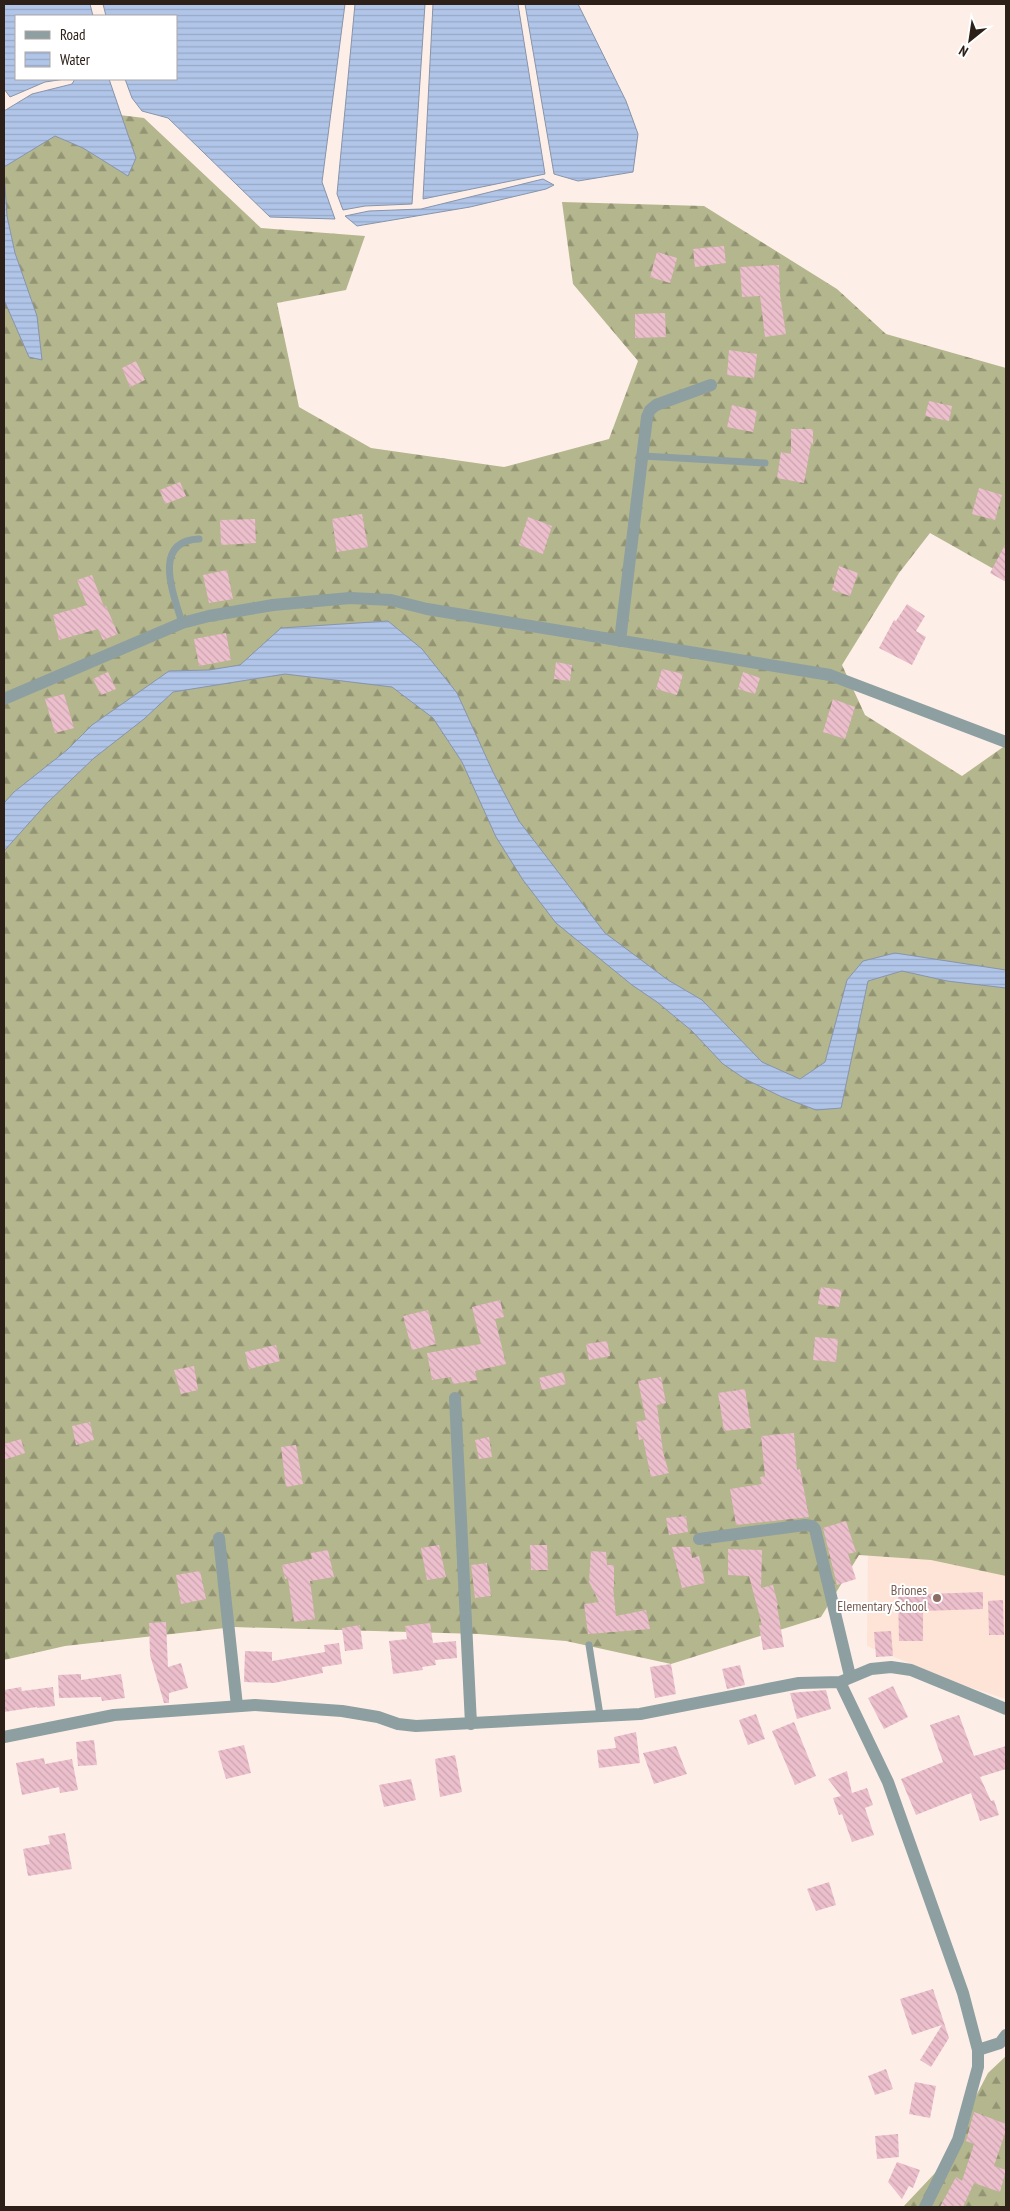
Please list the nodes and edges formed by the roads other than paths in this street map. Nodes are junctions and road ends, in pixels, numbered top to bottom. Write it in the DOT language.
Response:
graph roads {
  1 [pos="711,385"];
  2 [pos="643,456"];
  3 [pos="764,463"];
  4 [pos="199,539"];
  5 [pos="182,623"];
  6 [pos="620,641"];
  7 [pos="4,699"];
  8 [pos="1006,742"];
  9 [pos="455,1398"];
  10 [pos="219,1538"];
  11 [pos="699,1539"];
  12 [pos="589,1645"];
  13 [pos="845,1679"];
  14 [pos="237,1706"];
  15 [pos="1006,1709"];
  16 [pos="600,1715"];
  17 [pos="471,1724"];
  18 [pos="4,1737"];
  19 [pos="1006,2035"];
  20 [pos="978,2050"];
  21 [pos="925,2207"];
  1 -- 2 [label="street"];
  2 -- 3 [label="lane"];
  2 -- 6 [label="street"];
  4 -- 5 [label="lane"];
  5 -- 6 [label="street"];
  5 -- 7 [label="street"];
  6 -- 8 [label="street"];
  9 -- 17 [label="street"];
  10 -- 14 [label="street"];
  11 -- 13 [label="street"];
  12 -- 16 [label="lane"];
  13 -- 15 [label="street"];
  13 -- 16 [label="street"];
  13 -- 20 [label="street"];
  14 -- 17 [label="street"];
  14 -- 18 [label="street"];
  16 -- 17 [label="street"];
  19 -- 20 [label="street"];
  20 -- 21 [label="street"];
}
